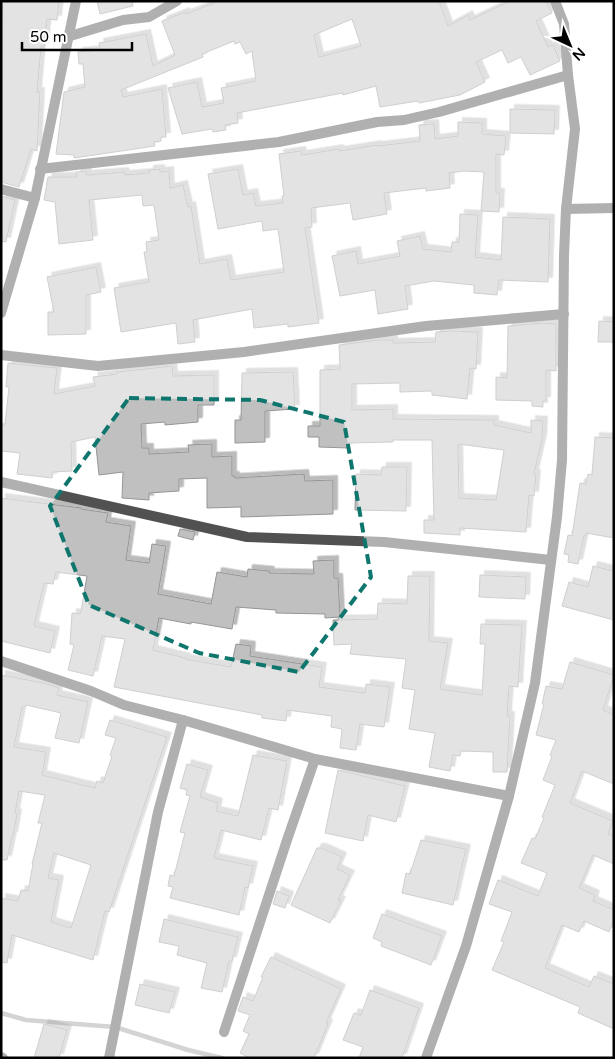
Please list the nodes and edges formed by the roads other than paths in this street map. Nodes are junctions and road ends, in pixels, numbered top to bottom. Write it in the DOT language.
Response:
graph roads {
  1 [pos="76,1"];
  2 [pos="177,1"];
  3 [pos="555,1"];
  4 [pos="68,38"];
  5 [pos="568,75"];
  6 [pos="40,170"];
  7 [pos="1,189"];
  8 [pos="35,198"];
  9 [pos="614,208"];
  10 [pos="566,210"];
  11 [pos="1,313"];
  12 [pos="564,314"];
  13 [pos="1,355"];
  14 [pos="1,482"];
  15 [pos="551,560"];
  16 [pos="1,661"];
  17 [pos="183,720"];
  18 [pos="316,759"];
  19 [pos="509,796"];
  20 [pos="224,1032"];
  21 [pos="108,1058"];
  22 [pos="426,1058"];
  1 -- 4 [label="street"];
  2 -- 4 [label="street"];
  3 -- 5 [label="street"];
  4 -- 6 [label="street"];
  5 -- 6 [label="street"];
  5 -- 10 [label="street"];
  6 -- 8 [label="street"];
  7 -- 8 [label="street"];
  8 -- 11 [label="street"];
  9 -- 10 [label="street"];
  10 -- 12 [label="street"];
  12 -- 13 [label="street"];
  12 -- 15 [label="street"];
  14 -- 15 [label="street"];
  15 -- 19 [label="street"];
  16 -- 17 [label="street"];
  17 -- 18 [label="street"];
  17 -- 21 [label="street"];
  18 -- 19 [label="street"];
  18 -- 20 [label="street"];
  19 -- 22 [label="street"];
}
